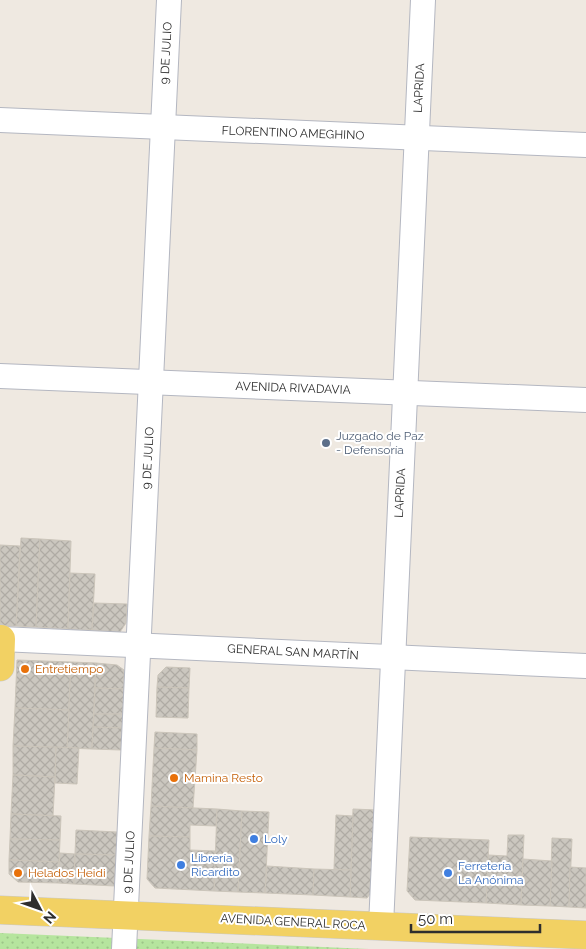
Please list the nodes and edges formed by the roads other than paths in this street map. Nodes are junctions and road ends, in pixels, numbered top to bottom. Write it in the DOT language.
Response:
graph roads {
  1 [pos="169,0"];
  2 [pos="423,0"];
  3 [pos="0,120"];
  4 [pos="163,127"];
  5 [pos="417,138"];
  6 [pos="586,145"];
  7 [pos="0,376"];
  8 [pos="152,382"];
  9 [pos="405,392"];
  10 [pos="586,400"];
  11 [pos="1,639"];
  12 [pos="140,645"];
  13 [pos="393,657"];
  14 [pos="586,666"];
  15 [pos="0,667"];
  16 [pos="0,910"];
  17 [pos="126,915"];
  18 [pos="381,926"];
  19 [pos="586,935"];
  20 [pos="124,949"];
  1 -- 4 [label="street, 9 DE JULIO"];
  2 -- 5 [label="street, LAPRIDA"];
  3 -- 4 [label="street, FLORENTINO AMEGHINO"];
  4 -- 5 [label="street, FLORENTINO AMEGHINO"];
  4 -- 8 [label="street, 9 DE JULIO"];
  5 -- 6 [label="street, FLORENTINO AMEGHINO"];
  5 -- 9 [label="street, LAPRIDA"];
  7 -- 8 [label="street, AVENIDA RIVADAVIA"];
  8 -- 9 [label="street, AVENIDA RIVADAVIA"];
  8 -- 12 [label="street, 9 DE JULIO"];
  9 -- 10 [label="street, AVENIDA RIVADAVIA"];
  9 -- 13 [label="street, LAPRIDA"];
  11 -- 12 [label="street, GENERAL SAN MARTÍN"];
  11 -- 15 [label="main road"];
  12 -- 13 [label="street, GENERAL SAN MARTÍN"];
  12 -- 17 [label="street, 9 DE JULIO"];
  13 -- 14 [label="street, GENERAL SAN MARTÍN"];
  13 -- 18 [label="street, LAPRIDA"];
  16 -- 17 [label="main road, AVENIDA GENERAL ROCA"];
  17 -- 18 [label="main road, AVENIDA GENERAL ROCA"];
  17 -- 20 [label="street, 9 DE JULIO"];
  18 -- 19 [label="main road, AVENIDA GENERAL ROCA"];
}
